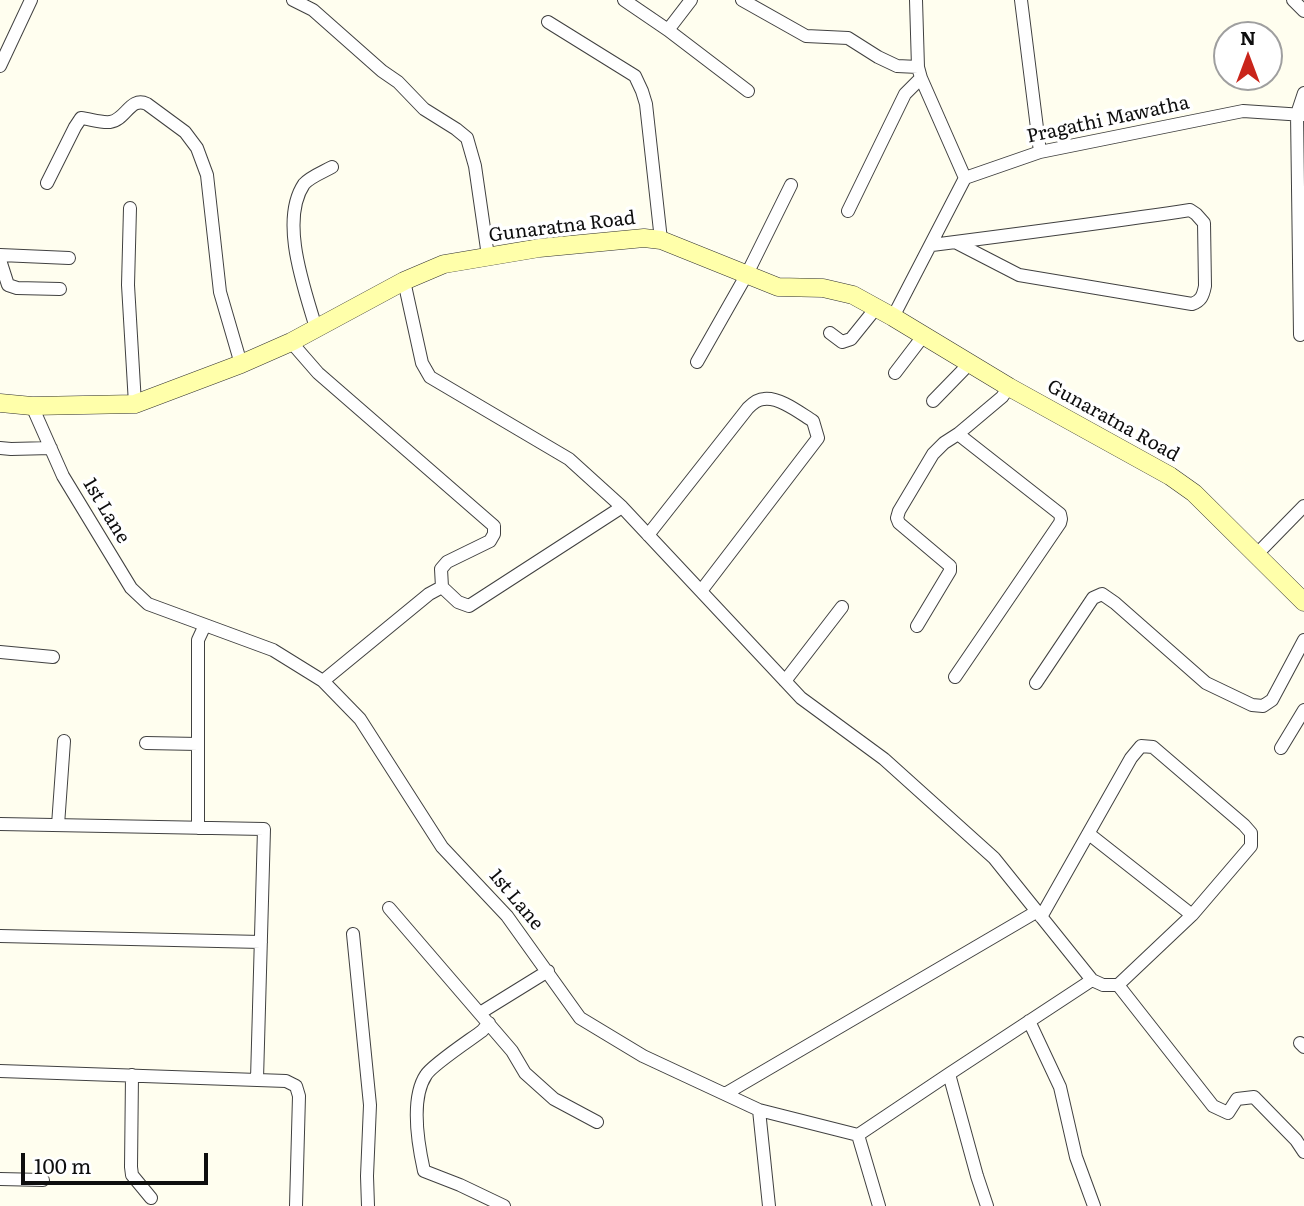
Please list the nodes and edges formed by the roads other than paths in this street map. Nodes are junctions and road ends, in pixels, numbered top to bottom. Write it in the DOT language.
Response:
graph roads {
  1 [pos="31,0"];
  2 [pos="292,0"];
  3 [pos="624,0"];
  4 [pos="691,0"];
  5 [pos="742,0"];
  6 [pos="916,0"];
  7 [pos="1021,0"];
  8 [pos="1293,0"];
  9 [pos="1304,12"];
  10 [pos="548,22"];
  11 [pos="668,30"];
  12 [pos="0,66"];
  13 [pos="920,72"];
  14 [pos="748,91"];
  15 [pos="1304,93"];
  16 [pos="1300,114"];
  17 [pos="1040,152"];
  18 [pos="332,167"];
  19 [pos="965,178"];
  20 [pos="47,183"];
  21 [pos="791,186"];
  22 [pos="130,208"];
  23 [pos="848,211"];
  24 [pos="661,240"];
  25 [pos="955,242"];
  26 [pos="932,245"];
  27 [pos="0,255"];
  28 [pos="488,257"];
  29 [pos="69,258"];
  30 [pos="0,260"];
  31 [pos="747,274"];
  32 [pos="404,281"];
  33 [pos="60,289"];
  34 [pos="876,308"];
  35 [pos="893,317"];
  36 [pos="1302,326"];
  37 [pos="316,328"];
  38 [pos="830,333"];
  39 [pos="924,335"];
  40 [pos="291,342"];
  41 [pos="697,362"];
  42 [pos="970,363"];
  43 [pos="241,364"];
  44 [pos="895,373"];
  45 [pos="1009,387"];
  46 [pos="933,401"];
  47 [pos="0,403"];
  48 [pos="135,404"];
  49 [pos="32,406"];
  50 [pos="958,434"];
  51 [pos="0,448"];
  52 [pos="51,448"];
  53 [pos="1304,506"];
  54 [pos="622,507"];
  55 [pos="648,536"];
  56 [pos="1257,554"];
  57 [pos="442,587"];
  58 [pos="701,591"];
  59 [pos="1304,602"];
  60 [pos="842,607"];
  61 [pos="205,625"];
  62 [pos="916,626"];
  63 [pos="1304,640"];
  64 [pos="0,652"];
  65 [pos="53,657"];
  66 [pos="955,677"];
  67 [pos="323,681"];
  68 [pos="785,681"];
  69 [pos="1036,683"];
  70 [pos="1304,710"];
  71 [pos="64,741"];
  72 [pos="146,743"];
  73 [pos="198,744"];
  74 [pos="1281,748"];
  75 [pos="0,824"];
  76 [pos="58,825"];
  77 [pos="198,828"];
  78 [pos="1089,834"];
  79 [pos="389,908"];
  80 [pos="1038,915"];
  81 [pos="1192,915"];
  82 [pos="353,933"];
  83 [pos="0,936"];
  84 [pos="261,942"];
  85 [pos="548,971"];
  86 [pos="1092,980"];
  87 [pos="1118,985"];
  88 [pos="480,1013"];
  89 [pos="1029,1021"];
  90 [pos="489,1023"];
  91 [pos="0,1071"];
  92 [pos="948,1074"];
  93 [pos="132,1075"];
  94 [pos="257,1079"];
  95 [pos="724,1094"];
  96 [pos="760,1110"];
  97 [pos="597,1122"];
  98 [pos="858,1135"];
  99 [pos="1304,1152"];
  100 [pos="0,1179"];
  101 [pos="43,1180"];
  102 [pos="151,1198"];
  103 [pos="296,1206"];
  104 [pos="368,1206"];
  105 [pos="504,1206"];
  106 [pos="769,1206"];
  107 [pos="879,1206"];
  108 [pos="987,1206"];
  109 [pos="1094,1206"];
  1 -- 12 [label="street"];
  2 -- 28 [label="street"];
  3 -- 11 [label="street"];
  4 -- 11 [label="street"];
  5 -- 13 [label="street"];
  6 -- 13 [label="street"];
  7 -- 17 [label="street"];
  8 -- 9 [label="street"];
  10 -- 24 [label="street"];
  11 -- 14 [label="street"];
  13 -- 19 [label="street"];
  13 -- 23 [label="street"];
  15 -- 16 [label="street"];
  16 -- 17 [label="street, Pragathi Mawatha"];
  16 -- 36 [label="street"];
  17 -- 19 [label="street, Pragathi Mawatha"];
  18 -- 37 [label="street"];
  19 -- 26 [label="street"];
  20 -- 43 [label="street"];
  21 -- 31 [label="street"];
  22 -- 48 [label="street"];
  24 -- 28 [label="street, Gunaratna Road"];
  24 -- 31 [label="street, Gunaratna Road"];
  25 -- 25 [label="street"];
  25 -- 26 [label="street"];
  26 -- 35 [label="street"];
  27 -- 29 [label="street"];
  28 -- 32 [label="street, Gunaratna Road"];
  30 -- 33 [label="street"];
  31 -- 34 [label="street, Gunaratna Road"];
  31 -- 41 [label="street"];
  32 -- 37 [label="street, Gunaratna Road"];
  32 -- 54 [label="street"];
  34 -- 35 [label="street, Gunaratna Road"];
  34 -- 38 [label="street"];
  35 -- 39 [label="street, Gunaratna Road"];
  37 -- 40 [label="street, Gunaratna Road"];
  39 -- 42 [label="street, Gunaratna Road"];
  39 -- 44 [label="street"];
  40 -- 43 [label="street, Gunaratna Road"];
  40 -- 57 [label="street"];
  42 -- 45 [label="street, Gunaratna Road"];
  42 -- 46 [label="street"];
  43 -- 48 [label="street, Gunaratna Road"];
  45 -- 50 [label="street"];
  45 -- 56 [label="street, Gunaratna Road"];
  47 -- 49 [label="street, Gunaratna Road"];
  48 -- 49 [label="street, Gunaratna Road"];
  49 -- 52 [label="street, 1st Lane"];
  50 -- 62 [label="street"];
  50 -- 66 [label="street"];
  51 -- 52 [label="street"];
  52 -- 61 [label="street, 1st Lane"];
  53 -- 56 [label="street"];
  54 -- 55 [label="street"];
  54 -- 57 [label="street"];
  55 -- 58 [label="street"];
  55 -- 58 [label="street"];
  56 -- 59 [label="street, Gunaratna Road"];
  57 -- 67 [label="street"];
  58 -- 68 [label="street"];
  60 -- 68 [label="street"];
  61 -- 67 [label="street, 1st Lane"];
  61 -- 73 [label="street"];
  63 -- 69 [label="street"];
  64 -- 65 [label="street"];
  67 -- 85 [label="street, 1st Lane"];
  68 -- 80 [label="street"];
  70 -- 74 [label="street"];
  71 -- 76 [label="street"];
  72 -- 73 [label="street"];
  73 -- 77 [label="street"];
  75 -- 76 [label="street"];
  76 -- 77 [label="street"];
  77 -- 84 [label="street"];
  78 -- 80 [label="street"];
  78 -- 81 [label="street"];
  78 -- 81 [label="street"];
  79 -- 88 [label="street"];
  80 -- 86 [label="street"];
  80 -- 95 [label="street"];
  81 -- 87 [label="street"];
  82 -- 104 [label="street"];
  83 -- 84 [label="street"];
  84 -- 94 [label="street"];
  85 -- 88 [label="street"];
  85 -- 95 [label="street, 1st Lane"];
  86 -- 87 [label="street"];
  86 -- 89 [label="street"];
  87 -- 99 [label="street"];
  88 -- 90 [label="street"];
  89 -- 92 [label="street"];
  89 -- 109 [label="street"];
  90 -- 97 [label="street"];
  90 -- 105 [label="street"];
  91 -- 93 [label="street"];
  92 -- 98 [label="street"];
  92 -- 108 [label="street"];
  93 -- 94 [label="street"];
  93 -- 102 [label="street"];
  94 -- 103 [label="street"];
  95 -- 96 [label="street, 1st Lane"];
  96 -- 98 [label="street, 1st Lane"];
  96 -- 106 [label="street"];
  98 -- 107 [label="street"];
  100 -- 101 [label="street"];
}
